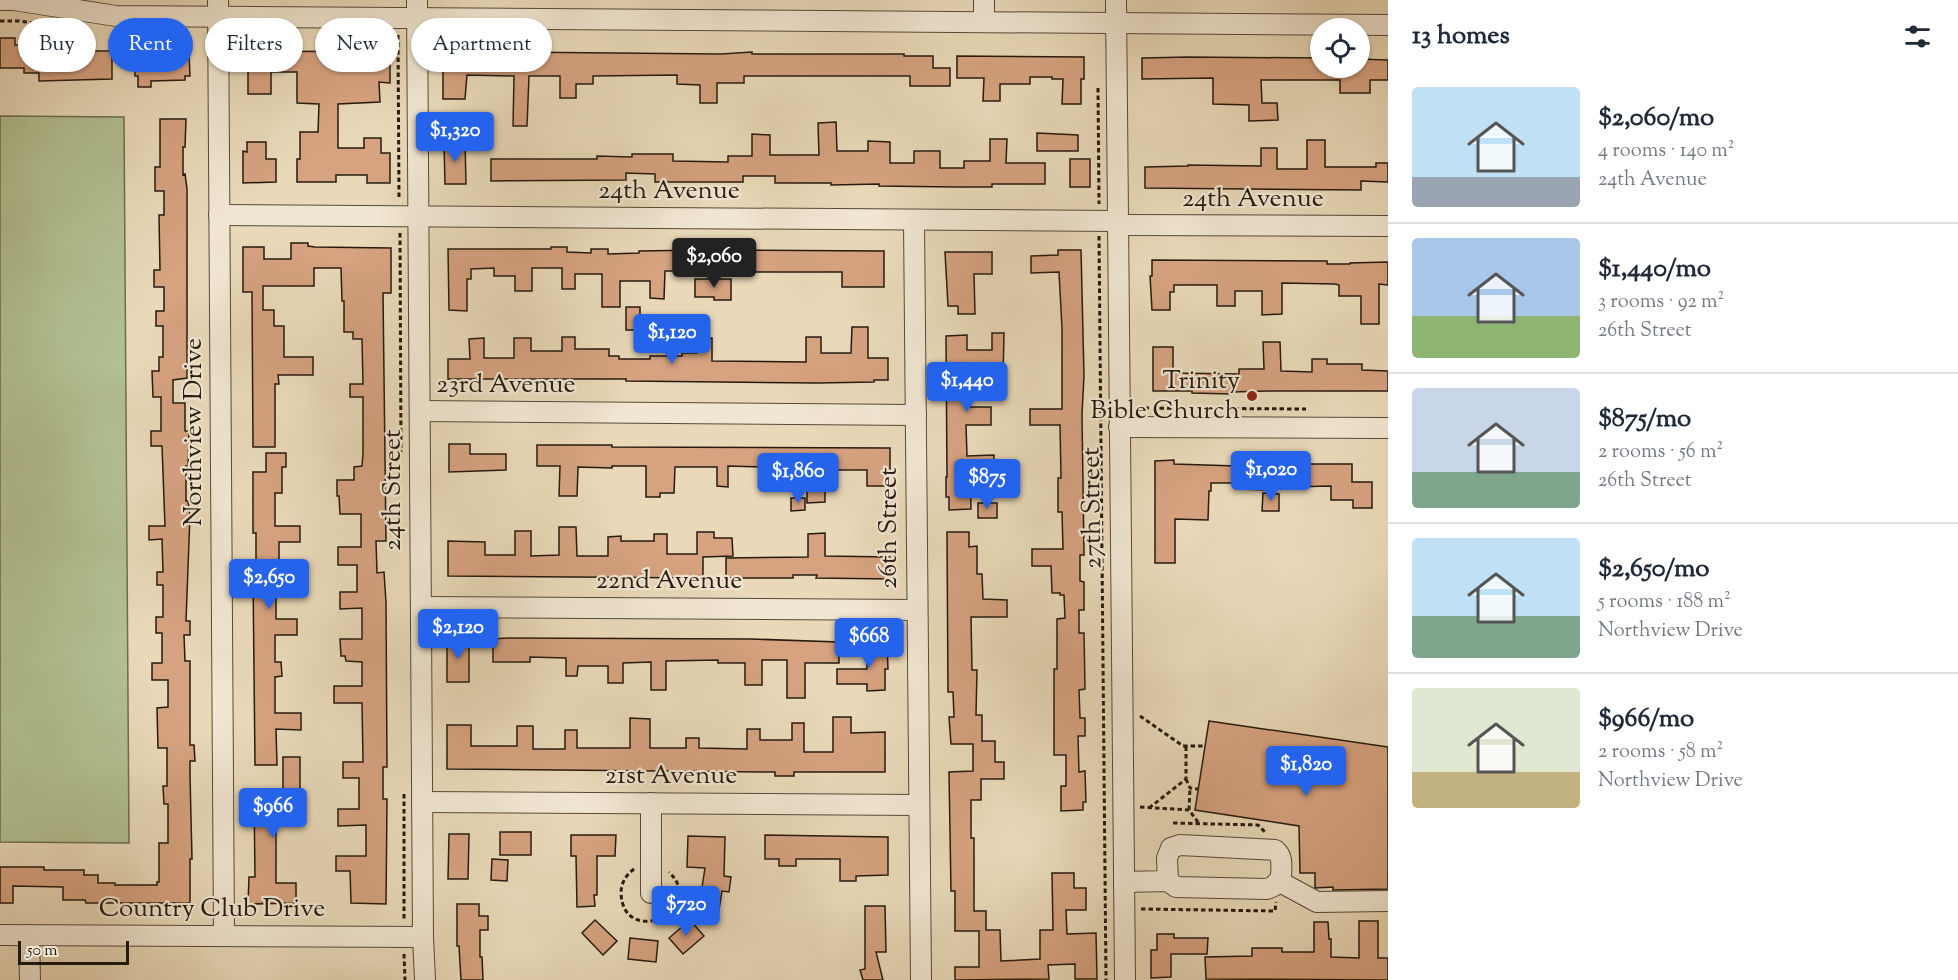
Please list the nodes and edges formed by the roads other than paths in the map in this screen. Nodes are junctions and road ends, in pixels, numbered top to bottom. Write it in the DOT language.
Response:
graph roads {
  1 [pos="0,0"];
  2 [pos="984,0"];
  3 [pos="1116,0"];
  4 [pos="218,8"];
  5 [pos="417,9"];
  6 [pos="984,22"];
  7 [pos="1116,23"];
  8 [pos="1388,25"];
  9 [pos="219,215"];
  10 [pos="419,216"];
  11 [pos="914,220"];
  12 [pos="1118,223"];
  13 [pos="1388,226"];
  14 [pos="420,411"];
  15 [pos="916,415"];
  16 [pos="1119,427"];
  17 [pos="1388,428"];
  18 [pos="421,607"];
  19 [pos="917,610"];
  20 [pos="422,802"];
  21 [pos="651,803"];
  22 [pos="919,805"];
  23 [pos="1168,881"];
  24 [pos="1124,882"];
  25 [pos="1280,882"];
  26 [pos="651,893"];
  27 [pos="1388,901"];
  28 [pos="0,935"];
  29 [pos="29,935"];
  30 [pos="224,936"];
  31 [pos="423,937"];
  32 [pos="30,980"];
  33 [pos="425,980"];
  34 [pos="921,980"];
  35 [pos="1125,980"];
  1 -- 4 [label="street"];
  2 -- 6 [label="street"];
  3 -- 7 [label="street, 27th Street"];
  4 -- 5 [label="street"];
  4 -- 9 [label="street, Northview Drive"];
  5 -- 6 [label="street"];
  5 -- 10 [label="street, 24th Street"];
  6 -- 7 [label="street"];
  7 -- 8 [label="street"];
  7 -- 12 [label="street, 27th Street"];
  9 -- 10 [label="street, 24th Avenue"];
  9 -- 30 [label="street, Northview Drive"];
  10 -- 11 [label="street, 24th Avenue"];
  10 -- 14 [label="street, 24th Street"];
  11 -- 12 [label="street, 24th Avenue"];
  11 -- 15 [label="street, 26th Street"];
  12 -- 13 [label="street, 24th Avenue"];
  12 -- 16 [label="street, 27th Street"];
  14 -- 15 [label="street, 23rd Avenue"];
  14 -- 18 [label="street, 24th Street"];
  15 -- 19 [label="street, 26th Street"];
  16 -- 17 [label="street"];
  16 -- 24 [label="street, 27th Street"];
  18 -- 19 [label="street, 22nd Avenue"];
  18 -- 20 [label="street, 24th Street"];
  19 -- 22 [label="street, 26th Street"];
  20 -- 21 [label="street, 21st Avenue"];
  20 -- 31 [label="street, 24th Street"];
  21 -- 22 [label="street, 21st Avenue"];
  21 -- 26 [label="street"];
  22 -- 34 [label="street, 26th Street"];
  23 -- 24 [label="street"];
  23 -- 25 [label="street"];
  23 -- 25 [label="street"];
  24 -- 35 [label="street, 27th Street"];
  25 -- 27 [label="street"];
  28 -- 29 [label="street, Country Club Drive"];
  29 -- 30 [label="street, Country Club Drive"];
  29 -- 32 [label="street"];
  30 -- 31 [label="street, Country Club Drive"];
  31 -- 33 [label="street, 24th Street"];
}
